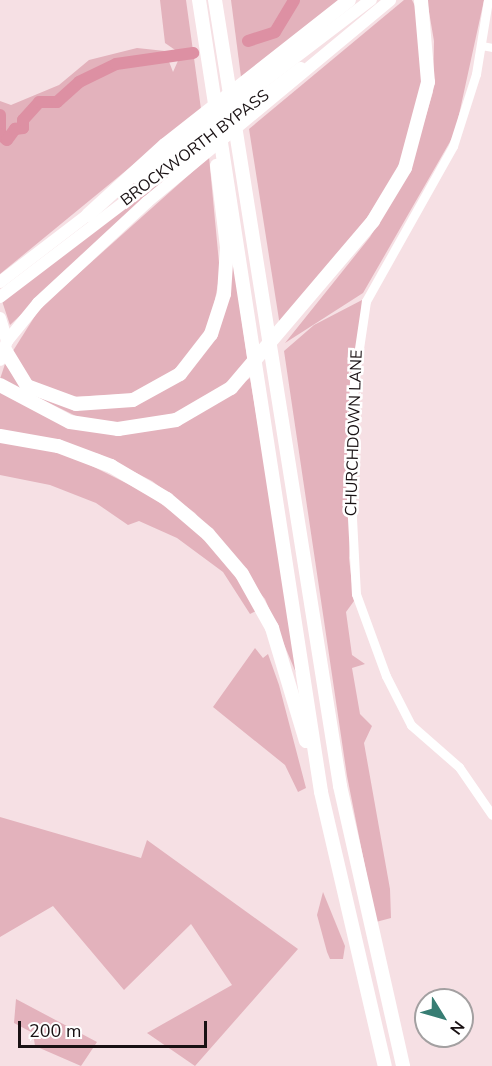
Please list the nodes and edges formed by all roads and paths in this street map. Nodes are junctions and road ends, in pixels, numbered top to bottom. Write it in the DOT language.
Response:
graph roads {
  1 [pos="199,0"];
  2 [pos="215,0"];
  3 [pos="225,0"];
  4 [pos="349,0"];
  5 [pos="371,0"];
  6 [pos="390,0"];
  7 [pos="421,0"];
  8 [pos="488,0"];
  9 [pos="482,46"];
  10 [pos="492,48"];
  11 [pos="229,61"];
  12 [pos="223,174"];
  13 [pos="88,214"];
  14 [pos="0,282"];
  15 [pos="0,297"];
  16 [pos="0,318"];
  17 [pos="4,350"];
  18 [pos="0,385"];
  19 [pos="0,436"];
  20 [pos="321,792"];
  21 [pos="492,815"];
  22 [pos="385,1066"];
  23 [pos="403,1066"];
  1 -- 12 [label="highway"];
  2 -- 11 [label="highway"];
  3 -- 11 [label="highway"];
  4 -- 13 [label="highway"];
  5 -- 13 [label="highway, BROCKWORTH BYPASS"];
  6 -- 15 [label="highway, BROCKWORTH BYPASS"];
  6 -- 17 [label="highway"];
  7 -- 18 [label="highway"];
  8 -- 9 [label="street, CHURCHDOWN LANE"];
  9 -- 10 [label="street"];
  9 -- 21 [label="street, CHURCHDOWN LANE"];
  11 -- 23 [label="highway"];
  12 -- 17 [label="highway"];
  12 -- 20 [label="highway"];
  13 -- 14 [label="highway, BROCKWORTH BYPASS"];
  16 -- 17 [label="highway"];
  19 -- 20 [label="highway"];
  20 -- 22 [label="highway"];
}
